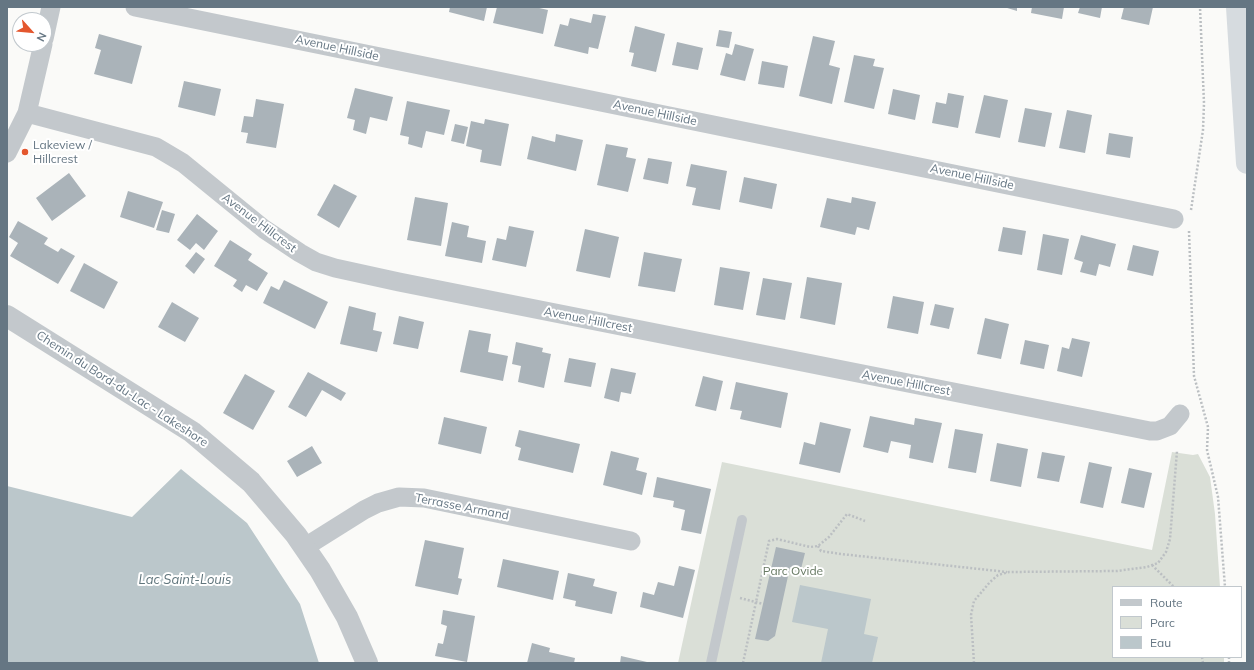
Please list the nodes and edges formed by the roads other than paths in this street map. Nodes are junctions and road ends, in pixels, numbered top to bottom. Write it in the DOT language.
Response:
graph roads {
  1 [pos="135,7"];
  2 [pos="1237,7"];
  3 [pos="41,52"];
  4 [pos="27,112"];
  5 [pos="7,153"];
  6 [pos="1247,163"];
  7 [pos="1184,221"];
  8 [pos="7,316"];
  9 [pos="1180,414"];
  10 [pos="742,520"];
  11 [pos="630,541"];
  12 [pos="305,547"];
  13 [pos="367,663"];
  14 [pos="711,663"];
  1 -- 7 [label="street, Avenue Hillside"];
  2 -- 6 [label="highway"];
  3 -- 4 [label="street"];
  4 -- 5 [label="street"];
  4 -- 9 [label="street, Avenue Hillcrest"];
  8 -- 12 [label="street, Chemin du Bord-du-Lac - Lakeshore"];
  10 -- 14 [label="lane"];
  11 -- 12 [label="street, Terrasse Armand"];
  12 -- 13 [label="street, Chemin du Bord-du-Lac - Lakeshore"];
}
